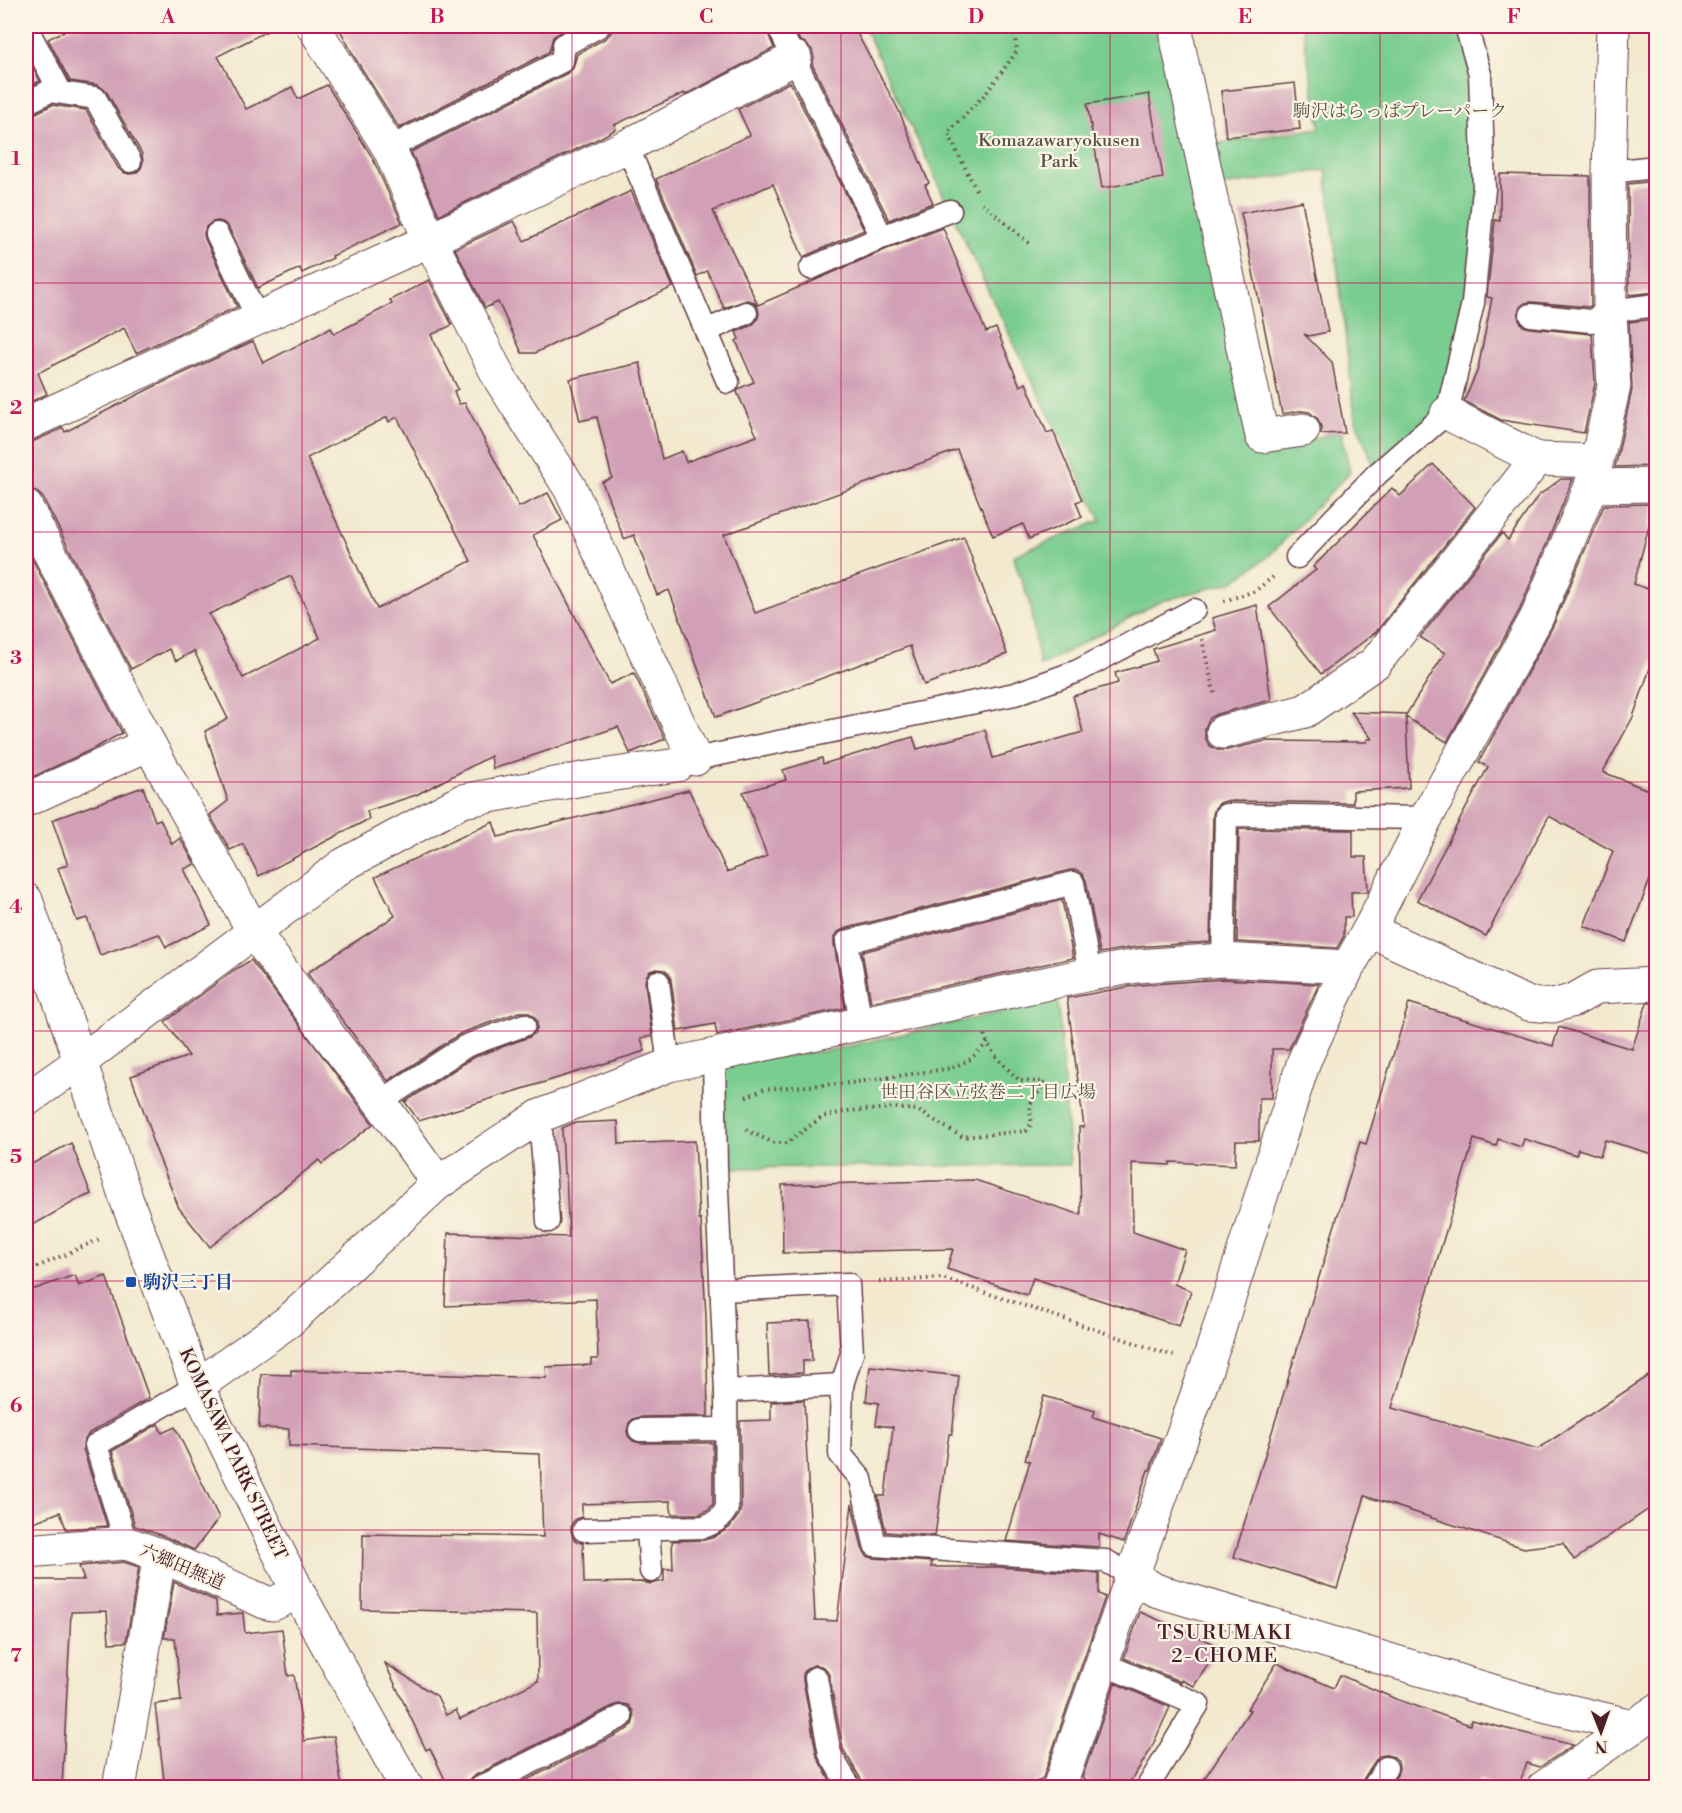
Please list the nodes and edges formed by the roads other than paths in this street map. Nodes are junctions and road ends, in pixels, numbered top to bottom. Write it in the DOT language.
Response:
graph roads {
  1 [pos="313,26"];
  2 [pos="599,26"];
  3 [pos="778,26"];
  4 [pos="1176,26"];
  5 [pos="1466,26"];
  6 [pos="1613,26"];
  7 [pos="26,27"];
  8 [pos="795,58"];
  9 [pos="49,91"];
  10 [pos="26,103"];
  11 [pos="627,146"];
  12 [pos="389,148"];
  13 [pos="130,161"];
  14 [pos="1656,167"];
  15 [pos="1609,172"];
  16 [pos="950,211"];
  17 [pos="217,234"];
  18 [pos="882,237"];
  19 [pos="430,240"];
  20 [pos="811,268"];
  21 [pos="1656,305"];
  22 [pos="1610,311"];
  23 [pos="746,313"];
  24 [pos="1531,315"];
  25 [pos="258,319"];
  26 [pos="706,331"];
  27 [pos="728,382"];
  28 [pos="1447,413"];
  29 [pos="26,424"];
  30 [pos="1303,430"];
  31 [pos="1537,459"];
  32 [pos="1594,474"];
  33 [pos="1656,485"];
  34 [pos="26,507"];
  35 [pos="1297,557"];
  36 [pos="1194,610"];
  37 [pos="1223,732"];
  38 [pos="149,744"];
  39 [pos="686,762"];
  40 [pos="26,800"];
  41 [pos="1426,818"];
  42 [pos="26,900"];
  43 [pos="1369,930"];
  44 [pos="254,932"];
  45 [pos="1222,960"];
  46 [pos="1348,967"];
  47 [pos="1090,974"];
  48 [pos="658,982"];
  49 [pos="1656,984"];
  50 [pos="861,1024"];
  51 [pos="524,1025"];
  52 [pos="714,1054"];
  53 [pos="81,1061"];
  54 [pos="669,1065"];
  55 [pos="26,1100"];
  56 [pos="380,1102"];
  57 [pos="540,1116"];
  58 [pos="438,1183"];
  59 [pos="548,1221"];
  60 [pos="722,1290"];
  61 [pos="197,1386"];
  62 [pos="842,1386"];
  63 [pos="726,1391"];
  64 [pos="726,1429"];
  65 [pos="640,1430"];
  66 [pos="584,1530"];
  67 [pos="648,1530"];
  68 [pos="126,1543"];
  69 [pos="26,1551"];
  70 [pos="160,1555"];
  71 [pos="651,1571"];
  72 [pos="1132,1576"];
  73 [pos="298,1592"];
  74 [pos="1101,1663"];
  75 [pos="816,1678"];
  76 [pos="621,1717"];
  77 [pos="1645,1719"];
  78 [pos="1386,1768"];
  79 [pos="119,1788"];
  80 [pos="407,1788"];
  81 [pos="480,1788"];
  82 [pos="850,1788"];
  83 [pos="1059,1788"];
  84 [pos="1148,1788"];
  85 [pos="1373,1788"];
  86 [pos="1543,1788"];
  1 -- 12 [label="street"];
  2 -- 12 [label="lane"];
  3 -- 8 [label="lane"];
  4 -- 30 [label="street"];
  5 -- 28 [label="lane"];
  6 -- 15 [label="street"];
  7 -- 9 [label="lane"];
  8 -- 11 [label="street"];
  8 -- 18 [label="lane"];
  9 -- 10 [label="lane"];
  9 -- 13 [label="lane"];
  11 -- 19 [label="street"];
  11 -- 26 [label="lane"];
  12 -- 19 [label="street"];
  14 -- 15 [label="lane"];
  15 -- 22 [label="street"];
  16 -- 18 [label="lane"];
  17 -- 25 [label="lane"];
  18 -- 20 [label="lane"];
  19 -- 25 [label="street"];
  19 -- 39 [label="street"];
  21 -- 22 [label="lane"];
  22 -- 24 [label="lane"];
  22 -- 32 [label="street"];
  23 -- 26 [label="lane"];
  25 -- 29 [label="street"];
  26 -- 27 [label="lane"];
  28 -- 31 [label="street"];
  28 -- 35 [label="lane"];
  31 -- 32 [label="street"];
  31 -- 37 [label="street"];
  32 -- 33 [label="street"];
  32 -- 41 [label="street"];
  34 -- 38 [label="street"];
  36 -- 39 [label="lane"];
  38 -- 40 [label="street"];
  38 -- 44 [label="street"];
  39 -- 44 [label="street"];
  41 -- 43 [label="street"];
  41 -- 45 [label="lane"];
  42 -- 53 [label="street, KOMASAWA PARK STREET"];
  43 -- 46 [label="street"];
  43 -- 49 [label="street"];
  44 -- 53 [label="street"];
  44 -- 56 [label="street"];
  45 -- 46 [label="street"];
  45 -- 47 [label="street"];
  46 -- 72 [label="street"];
  47 -- 50 [label="street"];
  47 -- 50 [label="lane"];
  48 -- 54 [label="lane"];
  50 -- 52 [label="street"];
  51 -- 56 [label="lane"];
  52 -- 54 [label="street"];
  52 -- 60 [label="lane"];
  53 -- 55 [label="street"];
  53 -- 61 [label="street, KOMASAWA PARK STREET"];
  54 -- 57 [label="street"];
  56 -- 58 [label="street"];
  57 -- 58 [label="street"];
  57 -- 59 [label="lane"];
  58 -- 61 [label="street"];
  60 -- 62 [label="lane"];
  60 -- 63 [label="lane"];
  61 -- 68 [label="lane"];
  61 -- 73 [label="street, KOMASAWA PARK STREET"];
  62 -- 63 [label="lane"];
  62 -- 72 [label="lane"];
  63 -- 64 [label="lane"];
  64 -- 65 [label="lane"];
  64 -- 67 [label="lane"];
  66 -- 67 [label="lane"];
  67 -- 71 [label="lane"];
  68 -- 69 [label="street, 六郷田無道"];
  68 -- 70 [label="street, 六郷田無道"];
  70 -- 73 [label="street, 六郷田無道"];
  70 -- 79 [label="street"];
  72 -- 74 [label="street"];
  72 -- 77 [label="street"];
  73 -- 80 [label="street, KOMASAWA PARK STREET"];
  74 -- 83 [label="street"];
  74 -- 84 [label="lane"];
  75 -- 82 [label="lane"];
  76 -- 81 [label="lane"];
  77 -- 86 [label="street"];
  78 -- 85 [label="lane"];
}
